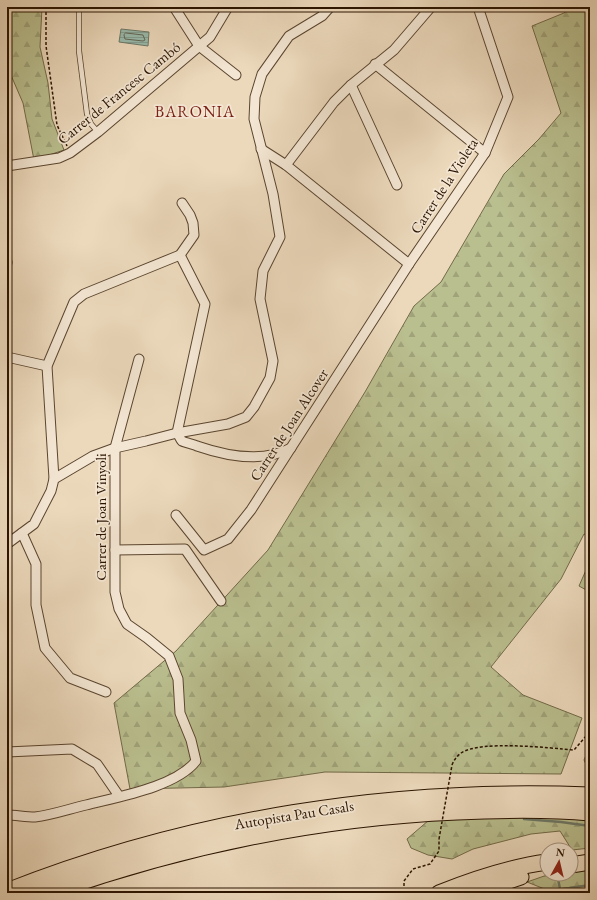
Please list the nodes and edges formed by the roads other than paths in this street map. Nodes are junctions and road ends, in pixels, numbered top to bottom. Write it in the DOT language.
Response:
graph roads {
  1 [pos="79,7"];
  2 [pos="174,7"];
  3 [pos="228,7"];
  4 [pos="330,7"];
  5 [pos="431,7"];
  6 [pos="478,7"];
  7 [pos="199,46"];
  8 [pos="375,64"];
  9 [pos="236,75"];
  10 [pos="351,85"];
  11 [pos="98,132"];
  12 [pos="261,149"];
  13 [pos="485,153"];
  14 [pos="286,165"];
  15 [pos="7,166"];
  16 [pos="397,185"];
  17 [pos="182,203"];
  18 [pos="180,255"];
  19 [pos="409,264"];
  20 [pos="7,357"];
  21 [pos="139,359"];
  22 [pos="47,366"];
  23 [pos="177,433"];
  24 [pos="115,448"];
  25 [pos="292,448"];
  26 [pos="54,479"];
  27 [pos="176,515"];
  28 [pos="22,533"];
  29 [pos="7,544"];
  30 [pos="115,550"];
  31 [pos="221,600"];
  32 [pos="106,692"];
  33 [pos="7,752"];
  34 [pos="119,796"];
  35 [pos="590,796"];
  36 [pos="590,812"];
  37 [pos="7,815"];
  38 [pos="579,858"];
  39 [pos="590,858"];
  40 [pos="590,862"];
  41 [pos="539,864"];
  42 [pos="579,864"];
  43 [pos="539,872"];
  44 [pos="7,892"];
  45 [pos="47,893"];
  46 [pos="439,893"];
  47 [pos="473,893"];
  1 -- 11 [label="lane"];
  2 -- 7 [label="street"];
  3 -- 7 [label="street, Carrer de Francesc Cambó"];
  4 -- 12 [label="street"];
  5 -- 8 [label="street"];
  6 -- 13 [label="street, Carrer de la Violeta"];
  7 -- 9 [label="street"];
  7 -- 11 [label="street, Carrer de Francesc Cambó"];
  8 -- 10 [label="street"];
  8 -- 13 [label="street"];
  10 -- 14 [label="street"];
  10 -- 16 [label="street"];
  11 -- 15 [label="street, Carrer de Francesc Cambó"];
  12 -- 14 [label="street"];
  12 -- 23 [label="street"];
  13 -- 19 [label="street, Carrer de la Violeta"];
  14 -- 19 [label="street"];
  17 -- 18 [label="street"];
  18 -- 22 [label="street"];
  18 -- 23 [label="street"];
  19 -- 25 [label="street, Carrer de Joan Alcover"];
  20 -- 22 [label="street"];
  21 -- 24 [label="street, Carrer de Joan Vinyoli"];
  22 -- 26 [label="street"];
  23 -- 24 [label="street"];
  23 -- 25 [label="street"];
  24 -- 26 [label="street"];
  24 -- 30 [label="street, Carrer de Joan Vinyoli"];
  25 -- 27 [label="street, Carrer de Joan Alcover"];
  26 -- 28 [label="street"];
  28 -- 29 [label="street"];
  28 -- 32 [label="street"];
  30 -- 31 [label="street"];
  30 -- 34 [label="street, Carrer de Joan Vinyoli"];
  33 -- 34 [label="street"];
  34 -- 37 [label="street"];
  35 -- 44 [label="highway, Autopista Pau Casals"];
  36 -- 45 [label="highway, Autopista Pau Casals"];
  38 -- 39 [label="main road"];
  40 -- 42 [label="main road"];
  41 -- 46 [label="main road"];
  43 -- 47 [label="main road"];
}
